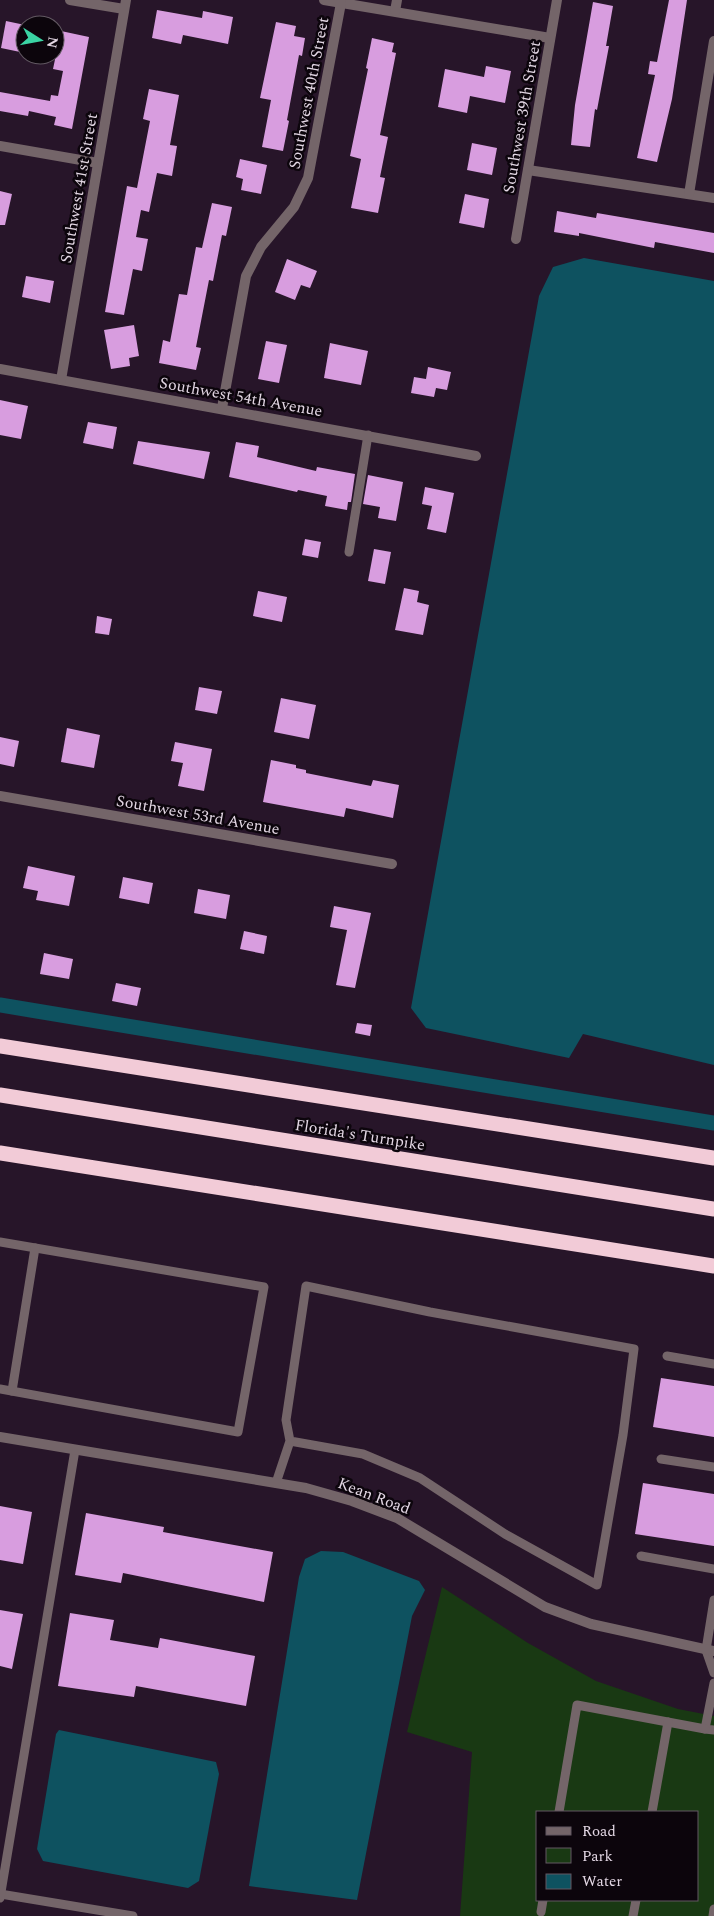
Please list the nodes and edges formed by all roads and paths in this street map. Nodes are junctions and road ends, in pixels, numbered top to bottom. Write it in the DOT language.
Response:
graph roads {
  1 [pos="70,0"];
  2 [pos="324,0"];
  3 [pos="397,0"];
  4 [pos="557,0"];
  5 [pos="341,3"];
  6 [pos="125,5"];
  7 [pos="395,11"];
  8 [pos="550,38"];
  9 [pos="714,41"];
  10 [pos="0,146"];
  11 [pos="98,163"];
  12 [pos="528,170"];
  13 [pos="689,194"];
  14 [pos="714,198"];
  15 [pos="516,239"];
  16 [pos="0,369"];
  17 [pos="60,380"];
  18 [pos="222,408"];
  19 [pos="368,435"];
  20 [pos="476,456"];
  21 [pos="349,552"];
  22 [pos="0,796"];
  23 [pos="392,864"];
  24 [pos="0,1046"];
  25 [pos="0,1094"];
  26 [pos="0,1153"];
  27 [pos="714,1158"];
  28 [pos="714,1209"];
  29 [pos="0,1242"];
  30 [pos="36,1248"];
  31 [pos="714,1266"];
  32 [pos="668,1356"];
  33 [pos="714,1364"];
  34 [pos="0,1389"];
  35 [pos="12,1391"];
  36 [pos="0,1437"];
  37 [pos="290,1441"];
  38 [pos="75,1450"];
  39 [pos="661,1459"];
  40 [pos="714,1468"];
  41 [pos="276,1483"];
  42 [pos="641,1556"];
  43 [pos="714,1569"];
  44 [pos="714,1600"];
  45 [pos="710,1651"];
  46 [pos="714,1673"];
  47 [pos="714,1683"];
  48 [pos="668,1722"];
  49 [pos="709,1729"];
  50 [pos="558,1811"];
  51 [pos="652,1811"];
  52 [pos="0,1896"];
  53 [pos="543,1901"];
  54 [pos="636,1901"];
  55 [pos="714,1909"];
  56 [pos="541,1912"];
  57 [pos="133,1916"];
  58 [pos="633,1916"];
  59 [pos="713,1916"];
  1 -- 6 [label="street"];
  2 -- 5 [label="street"];
  3 -- 7 [label="street"];
  4 -- 8 [label="street, Southwest 39th Street"];
  5 -- 7 [label="street"];
  5 -- 18 [label="street, Southwest 40th Street"];
  6 -- 11 [label="street, Southwest 41st Street"];
  7 -- 8 [label="street"];
  8 -- 12 [label="street, Southwest 39th Street"];
  9 -- 13 [label="street"];
  10 -- 11 [label="street"];
  11 -- 17 [label="street, Southwest 41st Street"];
  12 -- 13 [label="street"];
  12 -- 15 [label="street, Southwest 39th Street"];
  13 -- 14 [label="street"];
  16 -- 17 [label="street, Southwest 54th Avenue"];
  17 -- 18 [label="street, Southwest 54th Avenue"];
  18 -- 19 [label="street, Southwest 54th Avenue"];
  19 -- 20 [label="street, Southwest 54th Avenue"];
  19 -- 21 [label="lane"];
  22 -- 23 [label="street, Southwest 53rd Avenue"];
  24 -- 27 [label="highway"];
  25 -- 28 [label="highway, Florida's Turnpike"];
  26 -- 31 [label="highway"];
  29 -- 30 [label="lane"];
  30 -- 35 [label="lane"];
  30 -- 35 [label="lane"];
  32 -- 33 [label="lane"];
  34 -- 35 [label="lane"];
  36 -- 38 [label="street, Kean Road"];
  37 -- 37 [label="lane"];
  37 -- 41 [label="lane"];
  38 -- 41 [label="street, Kean Road"];
  38 -- 52 [label="lane"];
  39 -- 40 [label="lane"];
  41 -- 45 [label="street, Kean Road"];
  42 -- 43 [label="lane"];
  44 -- 45 [label="lane"];
  45 -- 46 [label="lane"];
  47 -- 49 [label="lane"];
  48 -- 49 [label="lane"];
  48 -- 50 [label="lane"];
  48 -- 51 [label="lane"];
  52 -- 57 [label="lane"];
  53 -- 56 [label="lane"];
  54 -- 58 [label="lane"];
  55 -- 59 [label="lane"];
}
